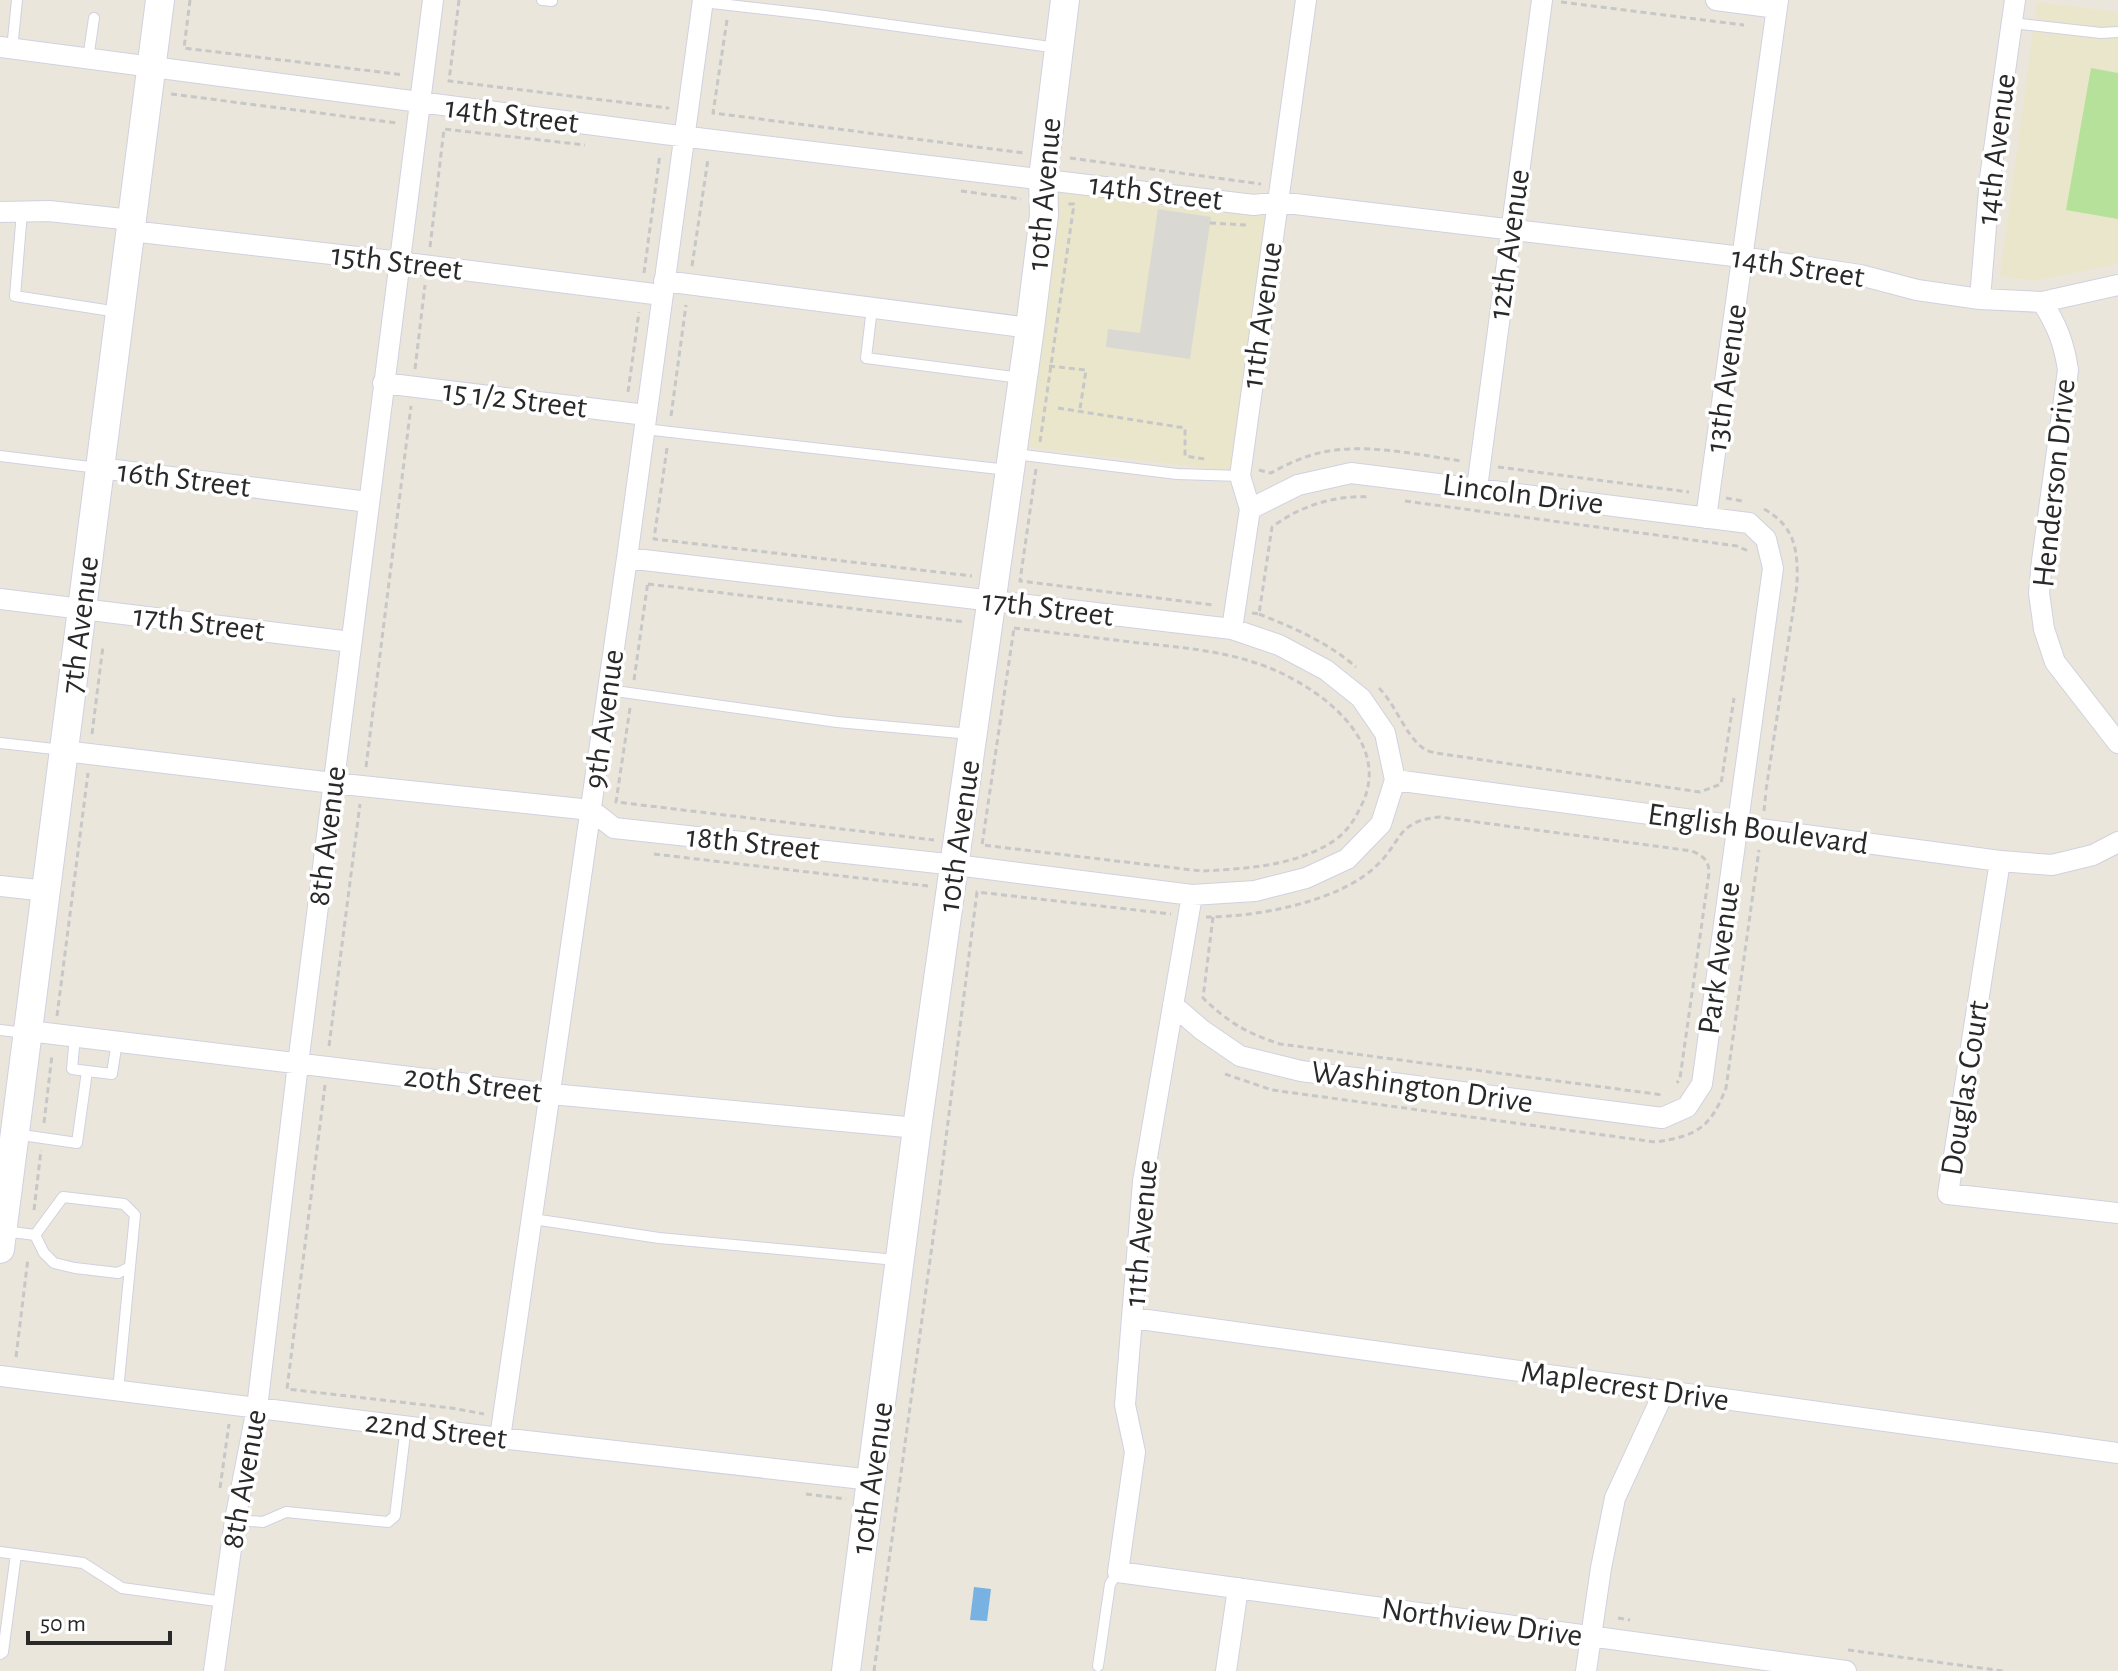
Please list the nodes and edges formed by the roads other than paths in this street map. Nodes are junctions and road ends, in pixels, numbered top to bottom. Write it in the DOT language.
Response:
graph roads {
  1 [pos="17,0"];
  2 [pos="160,0"];
  3 [pos="433,0"];
  4 [pos="1065,0"];
  5 [pos="1306,0"];
  6 [pos="1716,0"];
  7 [pos="2015,0"];
  8 [pos="703,1"];
  9 [pos="1549,1"];
  10 [pos="1778,4"];
  11 [pos="94,18"];
  12 [pos="2012,23"];
  13 [pos="2118,32"];
  14 [pos="6,48"];
  15 [pos="1059,48"];
  16 [pos="88,59"];
  17 [pos="164,69"];
  18 [pos="419,103"];
  19 [pos="685,137"];
  20 [pos="1034,177"];
  21 [pos="1274,193"];
  22 [pos="0,198"];
  23 [pos="49,211"];
  24 [pos="0,212"];
  25 [pos="22,212"];
  26 [pos="132,226"];
  27 [pos="1510,231"];
  28 [pos="1742,257"];
  29 [pos="399,262"];
  30 [pos="2118,285"];
  31 [pos="663,288"];
  32 [pos="1980,299"];
  33 [pos="2042,302"];
  34 [pos="872,308"];
  35 [pos="120,312"];
  36 [pos="1030,328"];
  37 [pos="1023,378"];
  38 [pos="383,383"];
  39 [pos="645,422"];
  40 [pos="0,456"];
  41 [pos="1020,460"];
  42 [pos="100,468"];
  43 [pos="1248,472"];
  44 [pos="1477,488"];
  45 [pos="368,502"];
  46 [pos="1250,509"];
  47 [pos="1706,518"];
  48 [pos="627,558"];
  49 [pos="1773,568"];
  50 [pos="0,599"];
  51 [pos="992,602"];
  52 [pos="95,610"];
  53 [pos="1234,619"];
  54 [pos="351,642"];
  55 [pos="608,690"];
  56 [pos="973,734"];
  57 [pos="0,743"];
  58 [pos="2118,743"];
  59 [pos="77,752"];
  60 [pos="1395,780"];
  61 [pos="333,783"];
  62 [pos="591,810"];
  63 [pos="1737,826"];
  64 [pos="2118,842"];
  65 [pos="2000,861"];
  66 [pos="956,865"];
  67 [pos="0,886"];
  68 [pos="47,891"];
  69 [pos="1192,895"];
  70 [pos="1173,1005"];
  71 [pos="0,1030"];
  72 [pos="47,1034"];
  73 [pos="117,1041"];
  74 [pos="298,1064"];
  75 [pos="87,1071"];
  76 [pos="551,1094"];
  77 [pos="1687,1107"];
  78 [pos="917,1128"];
  79 [pos="29,1136"];
  80 [pos="2118,1213"];
  81 [pos="533,1219"];
  82 [pos="33,1235"];
  83 [pos="1,1240"];
  84 [pos="901,1261"];
  85 [pos="130,1267"];
  86 [pos="1133,1318"];
  87 [pos="0,1376"];
  88 [pos="118,1391"];
  89 [pos="1664,1392"];
  90 [pos="257,1408"];
  91 [pos="406,1426"];
  92 [pos="500,1438"];
  93 [pos="2118,1453"];
  94 [pos="872,1480"];
  95 [pos="235,1520"];
  96 [pos="0,1552"];
  97 [pos="16,1554"];
  98 [pos="1118,1572"];
  99 [pos="1238,1588"];
  100 [pos="224,1602"];
  101 [pos="1591,1636"];
  102 [pos="0,1654"];
  103 [pos="1098,1666"];
  104 [pos="214,1671"];
  105 [pos="846,1671"];
  106 [pos="1226,1671"];
  107 [pos="1586,1671"];
  108 [pos="1846,1671"];
  1 -- 14 [label="lane"];
  2 -- 17 [label="street, 7th Avenue"];
  3 -- 18 [label="street, 8th Avenue"];
  4 -- 15 [label="street, 10th Avenue"];
  5 -- 21 [label="street, 11th Avenue"];
  6 -- 10 [label="street"];
  7 -- 12 [label="street, 14th Avenue"];
  8 -- 15 [label="lane"];
  8 -- 19 [label="street, 9th Avenue"];
  9 -- 27 [label="street, 12th Avenue"];
  10 -- 28 [label="street, 13th Avenue"];
  11 -- 16 [label="lane"];
  12 -- 13 [label="lane"];
  12 -- 32 [label="street, 14th Avenue"];
  14 -- 16 [label="street, 14th Street"];
  15 -- 20 [label="street, 10th Avenue"];
  16 -- 17 [label="street, 14th Street"];
  17 -- 18 [label="street, 14th Street"];
  17 -- 26 [label="street, 7th Avenue"];
  18 -- 19 [label="street, 14th Street"];
  18 -- 29 [label="street, 8th Avenue"];
  19 -- 20 [label="street, 14th Street"];
  19 -- 31 [label="street, 9th Avenue"];
  20 -- 21 [label="street, 14th Street"];
  20 -- 36 [label="street, 10th Avenue"];
  21 -- 27 [label="street, 14th Street"];
  21 -- 43 [label="street, 11th Avenue"];
  22 -- 23 [label="street, 15th Street"];
  23 -- 25 [label="street, 15th Street"];
  23 -- 26 [label="street, 15th Street"];
  24 -- 25 [label="street, 15th Street"];
  25 -- 35 [label="lane"];
  26 -- 29 [label="street, 15th Street"];
  26 -- 35 [label="street, 7th Avenue"];
  27 -- 28 [label="street, 14th Street"];
  27 -- 44 [label="street, 12th Avenue"];
  28 -- 32 [label="street, 14th Street"];
  28 -- 47 [label="street, 13th Avenue"];
  29 -- 31 [label="street, 15th Street"];
  29 -- 38 [label="street, 8th Avenue"];
  30 -- 33 [label="street, 14th Street"];
  31 -- 34 [label="street, 15th Street"];
  31 -- 39 [label="street, 9th Avenue"];
  32 -- 33 [label="street, 14th Street"];
  33 -- 58 [label="street, Henderson Drive"];
  34 -- 36 [label="street, 15th Street"];
  34 -- 37 [label="lane"];
  35 -- 42 [label="street, 7th Avenue"];
  36 -- 37 [label="street, 10th Avenue"];
  37 -- 41 [label="street, 10th Avenue"];
  38 -- 39 [label="street, 15 1/2 Street"];
  38 -- 45 [label="street, 8th Avenue"];
  39 -- 41 [label="lane"];
  39 -- 48 [label="street, 9th Avenue"];
  40 -- 42 [label="lane, 16th Street"];
  41 -- 43 [label="lane"];
  41 -- 51 [label="street, 10th Avenue"];
  42 -- 45 [label="street, 16th Street"];
  42 -- 52 [label="street, 7th Avenue"];
  43 -- 46 [label="street, 11th Avenue"];
  44 -- 46 [label="street, Lincoln Drive"];
  44 -- 47 [label="street, Lincoln Drive"];
  45 -- 54 [label="street, 8th Avenue"];
  46 -- 53 [label="street, 11th Avenue"];
  47 -- 49 [label="street, Lincoln Drive"];
  48 -- 51 [label="street, 17th Street"];
  48 -- 55 [label="street, 9th Avenue"];
  49 -- 63 [label="street, Park Avenue"];
  50 -- 52 [label="street, 17th Street"];
  51 -- 53 [label="street, 17th Street"];
  51 -- 56 [label="street, 10th Avenue"];
  52 -- 54 [label="street, 17th Street"];
  52 -- 59 [label="street, 7th Avenue"];
  53 -- 60 [label="street, 17th Street"];
  54 -- 61 [label="street, 8th Avenue"];
  55 -- 56 [label="lane"];
  55 -- 62 [label="street, 9th Avenue"];
  56 -- 66 [label="street, 10th Avenue"];
  57 -- 59 [label="lane"];
  59 -- 61 [label="street, 18th Street"];
  59 -- 68 [label="street, 7th Avenue"];
  60 -- 63 [label="street, English Boulevard"];
  60 -- 69 [label="street, 18th Street"];
  61 -- 62 [label="street, 18th Street"];
  61 -- 74 [label="street, 8th Avenue"];
  62 -- 66 [label="street, 18th Street"];
  62 -- 76 [label="street, 9th Avenue"];
  63 -- 65 [label="street, English Boulevard"];
  63 -- 77 [label="street, Park Avenue"];
  64 -- 65 [label="street, English Boulevard"];
  65 -- 80 [label="street, Douglas Court"];
  66 -- 69 [label="street, 18th Street"];
  66 -- 78 [label="street, 10th Avenue"];
  67 -- 68 [label="street"];
  68 -- 72 [label="street, 7th Avenue"];
  69 -- 70 [label="street, 11th Avenue"];
  70 -- 77 [label="street, Washington Drive"];
  70 -- 86 [label="street, 11th Avenue"];
  71 -- 72 [label="lane"];
  72 -- 73 [label="street, 20th Street"];
  72 -- 75 [label="lane"];
  72 -- 79 [label="street, 7th Avenue"];
  73 -- 74 [label="street, 20th Street"];
  73 -- 75 [label="lane"];
  74 -- 76 [label="street, 20th Street"];
  74 -- 90 [label="street, 8th Avenue"];
  75 -- 79 [label="lane"];
  76 -- 78 [label="street, 20th Street"];
  76 -- 81 [label="street, 9th Avenue"];
  78 -- 84 [label="street, 10th Avenue"];
  79 -- 83 [label="street, 7th Avenue"];
  81 -- 84 [label="lane"];
  81 -- 92 [label="street, 9th Avenue"];
  82 -- 83 [label="lane"];
  82 -- 85 [label="lane"];
  82 -- 85 [label="lane"];
  84 -- 94 [label="street, 10th Avenue"];
  85 -- 88 [label="lane"];
  86 -- 89 [label="street, Maplecrest Drive"];
  86 -- 98 [label="street, 11th Avenue"];
  87 -- 88 [label="street, 22nd Street"];
  88 -- 90 [label="street, 22nd Street"];
  89 -- 93 [label="street, Maplecrest Drive"];
  89 -- 101 [label="street"];
  90 -- 91 [label="street, 22nd Street"];
  90 -- 95 [label="street, 8th Avenue"];
  91 -- 92 [label="street, 22nd Street"];
  91 -- 95 [label="lane"];
  92 -- 94 [label="street, 22nd Street"];
  94 -- 105 [label="street, 10th Avenue"];
  95 -- 100 [label="street, 8th Avenue"];
  96 -- 97 [label="lane"];
  97 -- 100 [label="lane"];
  97 -- 102 [label="lane"];
  98 -- 99 [label="street, Northview Drive"];
  98 -- 103 [label="lane"];
  99 -- 101 [label="street, Northview Drive"];
  99 -- 106 [label="street"];
  100 -- 104 [label="street, 8th Avenue"];
  101 -- 107 [label="street"];
  101 -- 108 [label="street, Northview Drive"];
}
